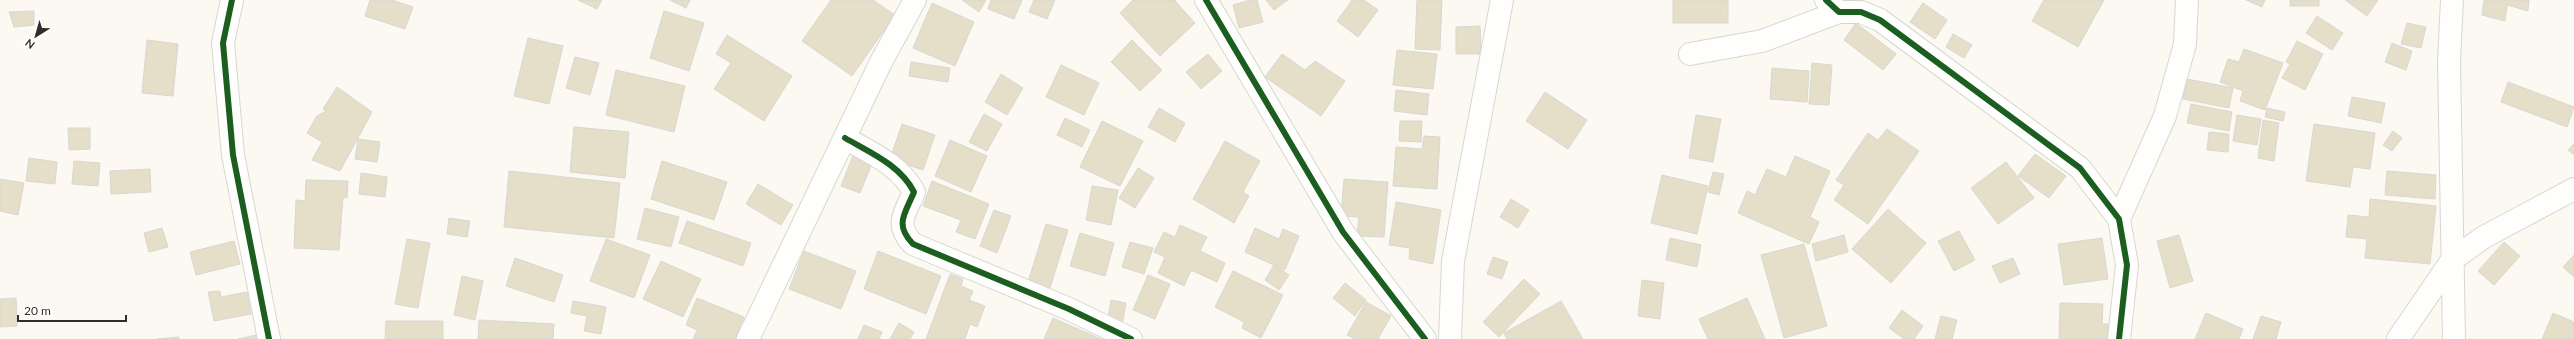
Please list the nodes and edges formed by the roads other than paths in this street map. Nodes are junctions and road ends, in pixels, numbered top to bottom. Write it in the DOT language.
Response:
graph roads {
  1 [pos="232,0"];
  2 [pos="915,0"];
  3 [pos="1206,0"];
  4 [pos="1502,0"];
  5 [pos="2187,0"];
  6 [pos="2452,0"];
  7 [pos="1833,6"];
  8 [pos="1690,54"];
  9 [pos="845,138"];
  10 [pos="2574,189"];
  11 [pos="2119,219"];
  12 [pos="2452,260"];
  13 [pos="269,339"];
  14 [pos="748,339"];
  15 [pos="1131,339"];
  16 [pos="1425,339"];
  17 [pos="1450,339"];
  18 [pos="2119,339"];
  19 [pos="2398,339"];
  20 [pos="2454,339"];
  1 -- 13 [label="street"];
  2 -- 9 [label="street"];
  3 -- 16 [label="street"];
  4 -- 17 [label="street"];
  5 -- 11 [label="street"];
  6 -- 12 [label="street"];
  7 -- 8 [label="street"];
  7 -- 11 [label="street"];
  9 -- 14 [label="street"];
  9 -- 15 [label="street"];
  10 -- 12 [label="street"];
  11 -- 18 [label="street"];
  12 -- 19 [label="street"];
  12 -- 20 [label="street"];
}
